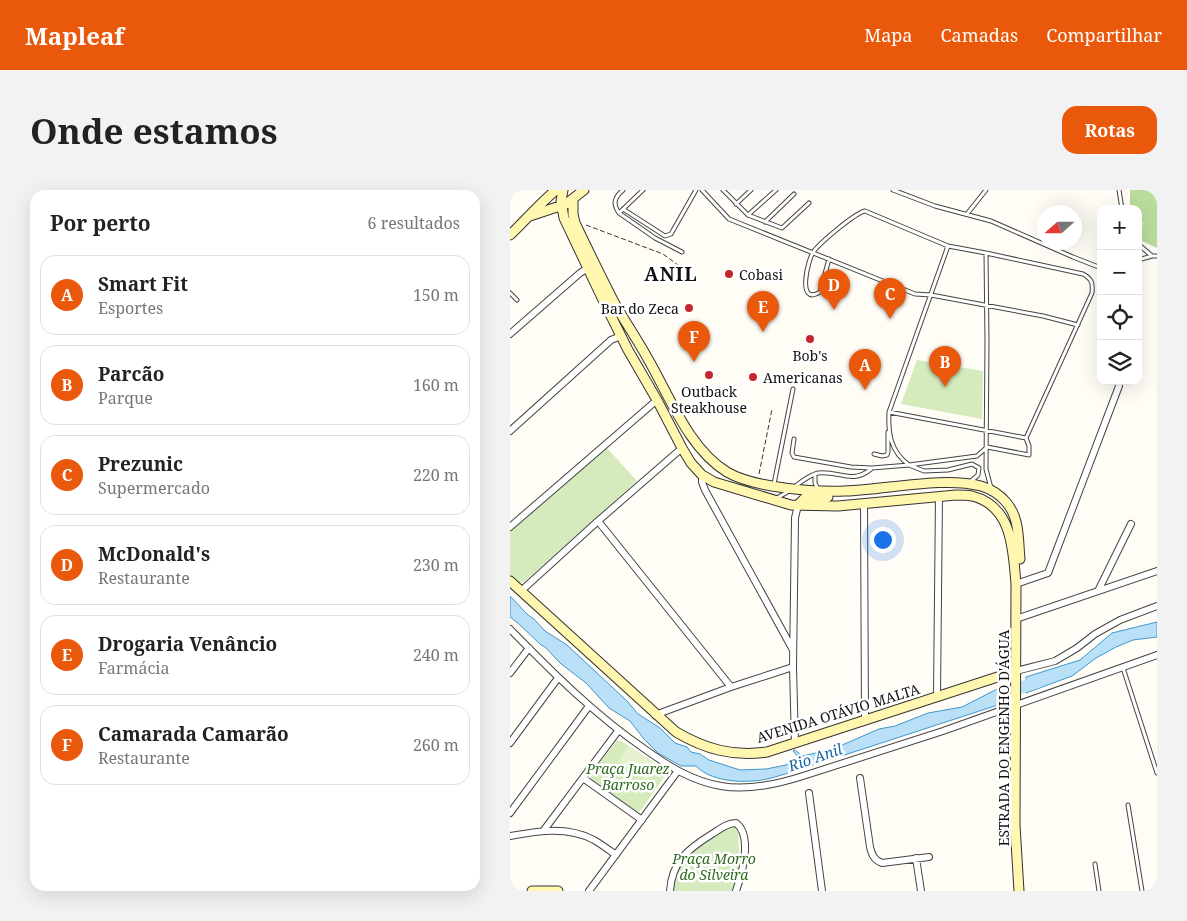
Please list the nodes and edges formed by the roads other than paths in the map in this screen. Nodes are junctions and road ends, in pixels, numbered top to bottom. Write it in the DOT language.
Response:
graph roads {
  1 [pos="563,190"];
  2 [pos="584,190"];
  3 [pos="623,190"];
  4 [pos="644,190"];
  5 [pos="696,190"];
  6 [pos="702,190"];
  7 [pos="751,190"];
  8 [pos="776,190"];
  9 [pos="893,190"];
  10 [pos="986,190"];
  11 [pos="1119,190"];
  12 [pos="725,191"];
  13 [pos="553,192"];
  14 [pos="794,194"];
  15 [pos="573,200"];
  16 [pos="809,203"];
  17 [pos="736,204"];
  18 [pos="1121,205"];
  19 [pos="561,206"];
  20 [pos="623,209"];
  21 [pos="551,210"];
  22 [pos="619,213"];
  23 [pos="966,214"];
  24 [pos="748,215"];
  25 [pos="530,216"];
  26 [pos="765,222"];
  27 [pos="510,235"];
  28 [pos="948,246"];
  29 [pos="1142,247"];
  30 [pos="682,252"];
  31 [pos="813,252"];
  32 [pos="986,253"];
  33 [pos="1152,256"];
  34 [pos="1157,256"];
  35 [pos="829,259"];
  36 [pos="1142,259"];
  37 [pos="1097,266"];
  38 [pos="588,268"];
  39 [pos="510,292"];
  40 [pos="931,295"];
  41 [pos="517,300"];
  42 [pos="987,306"];
  43 [pos="1078,325"];
  44 [pos="510,334"];
  45 [pos="621,336"];
  46 [pos="1119,386"];
  47 [pos="793,389"];
  48 [pos="657,400"];
  49 [pos="890,412"];
  50 [pos="888,429"];
  51 [pos="986,430"];
  52 [pos="510,431"];
  53 [pos="1026,438"];
  54 [pos="794,439"];
  55 [pos="987,447"];
  56 [pos="682,448"];
  57 [pos="874,454"];
  58 [pos="909,465"];
  59 [pos="872,468"];
  60 [pos="702,475"];
  61 [pos="814,475"];
  62 [pos="968,484"];
  63 [pos="774,485"];
  64 [pos="793,488"];
  65 [pos="877,489"];
  66 [pos="992,490"];
  67 [pos="820,491"];
  68 [pos="939,496"];
  69 [pos="774,501"];
  70 [pos="864,504"];
  71 [pos="798,505"];
  72 [pos="598,521"];
  73 [pos="1131,524"];
  74 [pos="510,527"];
  75 [pos="1157,571"];
  76 [pos="510,581"];
  77 [pos="1016,584"];
  78 [pos="521,591"];
  79 [pos="1098,591"];
  80 [pos="1157,606"];
  81 [pos="1016,619"];
  82 [pos="510,629"];
  83 [pos="529,648"];
  84 [pos="794,650"];
  85 [pos="1157,655"];
  86 [pos="793,667"];
  87 [pos="1123,668"];
  88 [pos="510,673"];
  89 [pos="1016,673"];
  90 [pos="558,678"];
  91 [pos="731,687"];
  92 [pos="937,696"];
  93 [pos="1016,703"];
  94 [pos="589,706"];
  95 [pos="656,714"];
  96 [pos="865,720"];
  97 [pos="618,731"];
  98 [pos="510,743"];
  99 [pos="795,743"];
  100 [pos="677,772"];
  101 [pos="1157,773"];
  102 [pos="583,778"];
  103 [pos="860,778"];
  104 [pos="809,793"];
  105 [pos="1128,805"];
  106 [pos="510,813"];
  107 [pos="642,820"];
  108 [pos="544,830"];
  109 [pos="510,836"];
  110 [pos="616,855"];
  111 [pos="929,857"];
  112 [pos="916,858"];
  113 [pos="1095,864"];
  114 [pos="532,891"];
  115 [pos="547,891"];
  116 [pos="558,891"];
  117 [pos="589,891"];
  118 [pos="670,891"];
  119 [pos="736,891"];
  120 [pos="822,891"];
  121 [pos="921,891"];
  122 [pos="1019,891"];
  123 [pos="1098,891"];
  124 [pos="1142,891"];
  1 -- 19 [label="street"];
  2 -- 15 [label="street"];
  3 -- 22 [label="lane"];
  4 -- 20 [label="lane"];
  5 -- 20 [label="lane"];
  6 -- 31 [label="lane"];
  7 -- 17 [label="lane"];
  8 -- 24 [label="lane"];
  9 -- 23 [label="lane"];
  10 -- 23 [label="lane"];
  11 -- 18 [label="lane"];
  12 -- 17 [label="lane"];
  13 -- 21 [label="street"];
  13 -- 25 [label="street"];
  14 -- 26 [label="lane"];
  15 -- 19 [label="street"];
  15 -- 63 [label="street, ESTRADA DO ENGENHO D'ÁGUA"];
  16 -- 26 [label="lane"];
  17 -- 24 [label="lane"];
  19 -- 21 [label="street"];
  19 -- 38 [label="street, ESTRADA DO ENGENHO D'ÁGUA"];
  20 -- 22 [label="lane"];
  21 -- 25 [label="street"];
  22 -- 30 [label="lane"];
  23 -- 37 [label="lane"];
  24 -- 26 [label="lane"];
  25 -- 27 [label="street"];
  28 -- 31 [label="lane"];
  28 -- 32 [label="lane"];
  28 -- 40 [label="lane"];
  29 -- 33 [label="lane"];
  31 -- 35 [label="lane"];
  31 -- 35 [label="lane"];
  32 -- 42 [label="lane"];
  32 -- 43 [label="lane"];
  33 -- 34 [label="lane"];
  33 -- 36 [label="lane"];
  35 -- 40 [label="lane"];
  38 -- 44 [label="street"];
  38 -- 45 [label="street, ESTRADA DO ENGENHO D'ÁGUA"];
  39 -- 41 [label="lane"];
  40 -- 42 [label="lane"];
  40 -- 49 [label="lane"];
  42 -- 43 [label="lane"];
  42 -- 51 [label="lane"];
  43 -- 53 [label="lane"];
  45 -- 48 [label="street, ESTRADA DO ENGENHO D'ÁGUA"];
  45 -- 52 [label="street"];
  46 -- 77 [label="street"];
  47 -- 63 [label="lane"];
  48 -- 56 [label="street, ESTRADA DO ENGENHO D'ÁGUA"];
  48 -- 74 [label="street"];
  49 -- 50 [label="lane"];
  49 -- 51 [label="lane"];
  50 -- 57 [label="lane"];
  50 -- 58 [label="lane"];
  51 -- 53 [label="lane"];
  51 -- 55 [label="lane"];
  53 -- 55 [label="lane"];
  54 -- 59 [label="lane"];
  55 -- 58 [label="lane"];
  55 -- 66 [label="lane"];
  56 -- 60 [label="street, ESTRADA DO ENGENHO D'ÁGUA"];
  56 -- 72 [label="street"];
  58 -- 59 [label="lane"];
  58 -- 62 [label="lane"];
  59 -- 61 [label="lane"];
  60 -- 69 [label="street, ESTRADA DO ENGENHO D'ÁGUA"];
  60 -- 84 [label="street"];
  61 -- 64 [label="lane"];
  61 -- 67 [label="lane"];
  62 -- 65 [label="street, ESTRADA DO ENGENHO D'ÁGUA"];
  62 -- 66 [label="street, ESTRADA DO ENGENHO D'ÁGUA"];
  63 -- 64 [label="street, ESTRADA DO ENGENHO D'ÁGUA"];
  64 -- 67 [label="street, ESTRADA DO ENGENHO D'ÁGUA"];
  64 -- 69 [label="lane"];
  65 -- 67 [label="street, ESTRADA DO ENGENHO D'ÁGUA"];
  65 -- 71 [label="street"];
  66 -- 77 [label="street, ESTRADA DO ENGENHO D'ÁGUA"];
  68 -- 70 [label="street, ESTRADA DO ENGENHO D'ÁGUA"];
  68 -- 77 [label="street, ESTRADA DO ENGENHO D'ÁGUA"];
  68 -- 92 [label="street"];
  69 -- 71 [label="street, ESTRADA DO ENGENHO D'ÁGUA"];
  70 -- 71 [label="street, ESTRADA DO ENGENHO D'ÁGUA"];
  70 -- 96 [label="street"];
  71 -- 84 [label="street"];
  72 -- 78 [label="street"];
  72 -- 91 [label="street"];
  73 -- 79 [label="street"];
  75 -- 79 [label="street"];
  76 -- 78 [label="street, AVENIDA OTÁVIO MALTA"];
  77 -- 81 [label="street, ESTRADA DO ENGENHO D'ÁGUA"];
  78 -- 95 [label="street, AVENIDA OTÁVIO MALTA"];
  79 -- 81 [label="street"];
  80 -- 89 [label="street, AVENIDA OTÁVIO MALTA"];
  81 -- 89 [label="street, ESTRADA DO ENGENHO D'ÁGUA"];
  82 -- 83 [label="street"];
  83 -- 88 [label="street"];
  83 -- 90 [label="street"];
  84 -- 86 [label="street"];
  85 -- 87 [label="street"];
  86 -- 91 [label="street"];
  86 -- 99 [label="street"];
  87 -- 93 [label="street"];
  87 -- 101 [label="lane"];
  89 -- 92 [label="street, AVENIDA OTÁVIO MALTA"];
  89 -- 93 [label="street, ESTRADA DO ENGENHO D'ÁGUA"];
  90 -- 94 [label="street"];
  90 -- 98 [label="street"];
  91 -- 95 [label="street"];
  92 -- 96 [label="street, AVENIDA OTÁVIO MALTA"];
  93 -- 100 [label="street"];
  93 -- 122 [label="street, ESTRADA DO ENGENHO D'ÁGUA"];
  94 -- 97 [label="street"];
  94 -- 106 [label="street"];
  95 -- 99 [label="street, AVENIDA OTÁVIO MALTA"];
  96 -- 99 [label="street, AVENIDA OTÁVIO MALTA"];
  97 -- 100 [label="street"];
  97 -- 102 [label="street"];
  100 -- 107 [label="street"];
  102 -- 107 [label="street"];
  102 -- 108 [label="street"];
  103 -- 112 [label="street"];
  104 -- 120 [label="street"];
  105 -- 124 [label="lane"];
  107 -- 110 [label="street"];
  108 -- 109 [label="street"];
  108 -- 110 [label="street"];
  110 -- 117 [label="street"];
  111 -- 112 [label="street"];
  112 -- 121 [label="street"];
  113 -- 123 [label="lane"];
  114 -- 115 [label="street"];
  115 -- 116 [label="street"];
  118 -- 119 [label="street"];
}
